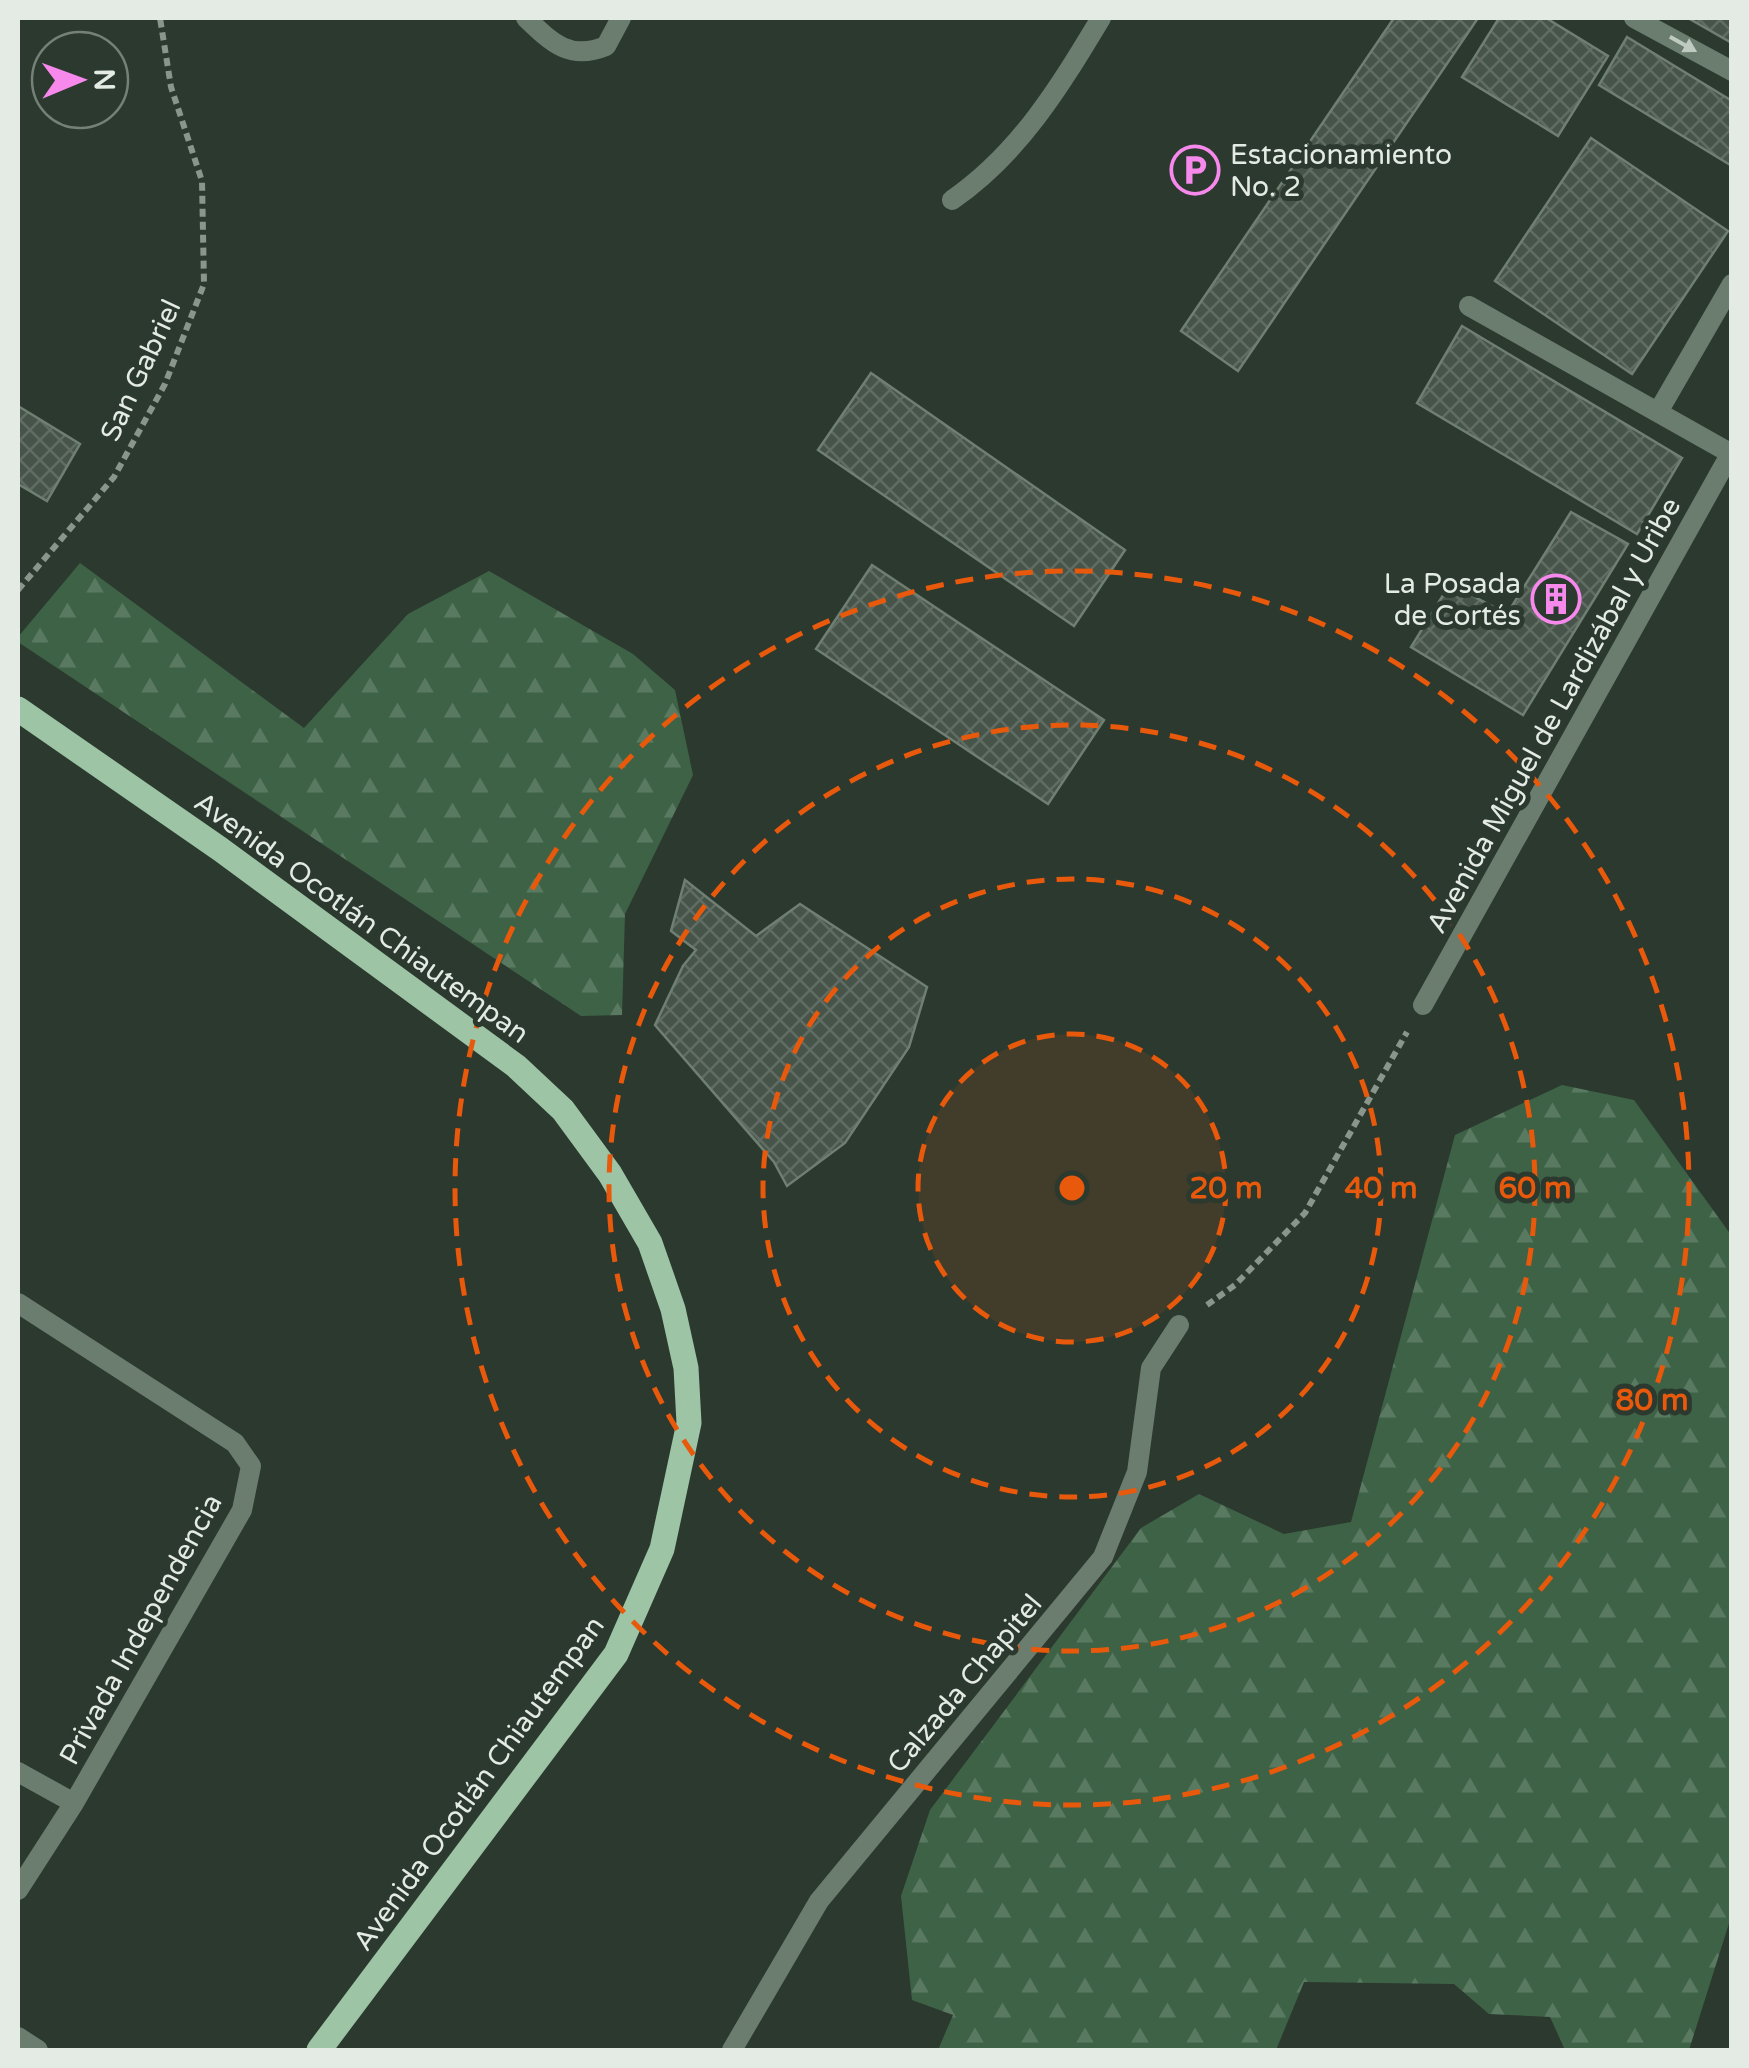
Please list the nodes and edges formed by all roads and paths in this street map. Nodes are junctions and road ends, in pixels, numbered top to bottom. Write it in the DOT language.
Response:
graph roads {
  1 [pos="160,18"];
  2 [pos="526,18"];
  3 [pos="621,18"];
  4 [pos="1101,18"];
  5 [pos="1634,18"];
  6 [pos="1732,71"];
  7 [pos="952,200"];
  8 [pos="1732,284"];
  9 [pos="1469,306"];
  10 [pos="1658,412"];
  11 [pos="1731,452"];
  12 [pos="18,590"];
  13 [pos="18,709"];
  14 [pos="1423,1005"];
  15 [pos="18,1303"];
  16 [pos="1179,1325"];
  17 [pos="18,1772"];
  18 [pos="74,1803"];
  19 [pos="18,1890"];
  20 [pos="18,2037"];
  21 [pos="38,2050"];
  22 [pos="318,2050"];
  23 [pos="732,2050"];
  1 -- 12 [label="path, San Gabriel"];
  2 -- 3 [label="street"];
  4 -- 7 [label="street"];
  5 -- 6 [label="street, one-way"];
  8 -- 10 [label="street"];
  9 -- 10 [label="street"];
  10 -- 11 [label="street"];
  11 -- 14 [label="street, Avenida Miguel de Lardizábal y Uribe"];
  13 -- 22 [label="main road, Avenida Ocotlán Chiautempan"];
  14 -- 16 [label="path"];
  15 -- 18 [label="street, Privada Independencia"];
  16 -- 23 [label="street, Calzada Chapitel"];
  17 -- 18 [label="street"];
  18 -- 19 [label="street, Privada Independencia"];
  20 -- 21 [label="street"];
}
